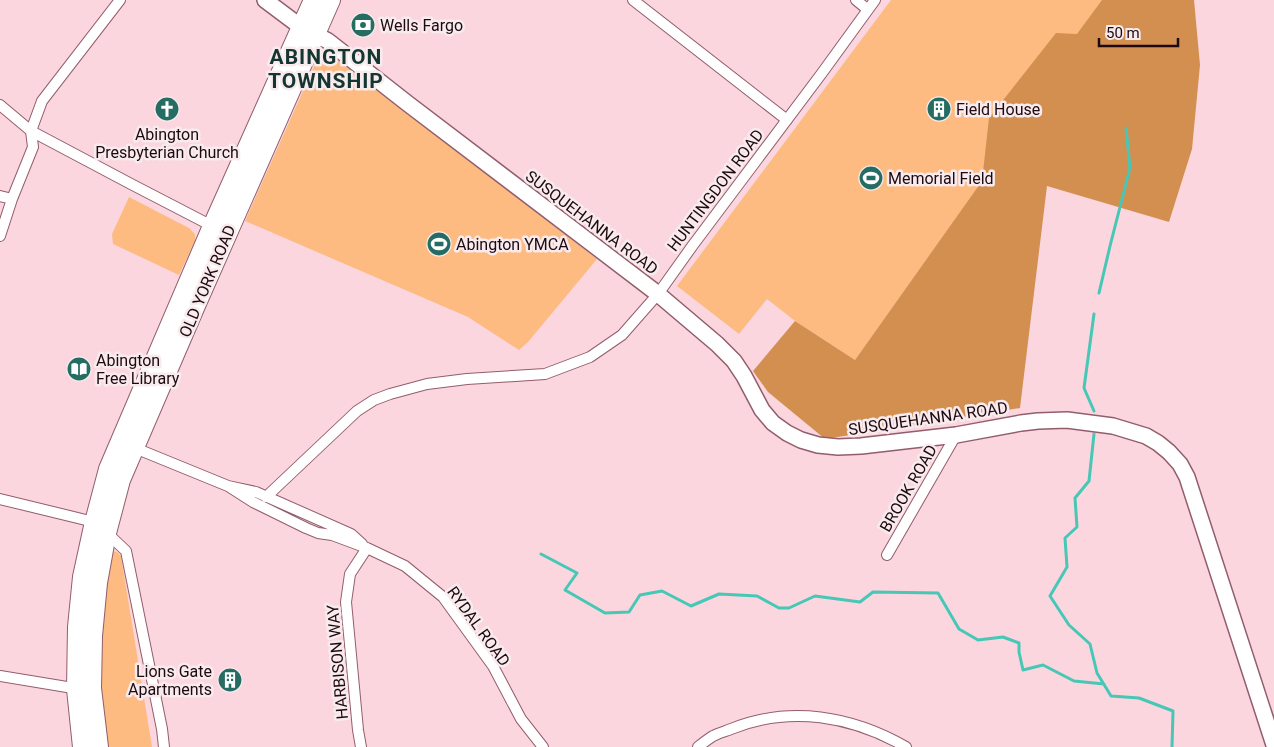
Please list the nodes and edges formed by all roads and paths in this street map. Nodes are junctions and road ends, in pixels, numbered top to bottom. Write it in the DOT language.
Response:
graph roads {
  1 [pos="120,0"];
  2 [pos="265,0"];
  3 [pos="313,0"];
  4 [pos="331,0"];
  5 [pos="633,0"];
  6 [pos="856,0"];
  7 [pos="875,0"];
  8 [pos="867,9"];
  9 [pos="308,31"];
  10 [pos="0,105"];
  11 [pos="787,120"];
  12 [pos="31,130"];
  13 [pos="0,196"];
  14 [pos="12,199"];
  15 [pos="220,230"];
  16 [pos="0,236"];
  17 [pos="658,294"];
  18 [pos="956,434"];
  19 [pos="118,442"];
  20 [pos="135,448"];
  21 [pos="228,486"];
  22 [pos="266,497"];
  23 [pos="0,499"];
  24 [pos="298,510"];
  25 [pos="292,521"];
  26 [pos="101,527"];
  27 [pos="367,548"];
  28 [pos="887,556"];
  29 [pos="0,676"];
  30 [pos="84,688"];
  31 [pos="1274,745"];
  32 [pos="82,747"];
  33 [pos="98,747"];
  34 [pos="164,747"];
  35 [pos="361,747"];
  36 [pos="543,747"];
  37 [pos="698,747"];
  38 [pos="906,747"];
  1 -- 12 [label="street"];
  2 -- 9 [label="main road, SUSQUEHANNA ROAD"];
  3 -- 9 [label="highway, OLD YORK ROAD"];
  4 -- 9 [label="highway, OLD YORK ROAD"];
  5 -- 11 [label="street"];
  6 -- 8 [label="street"];
  7 -- 8 [label="street, HUNTINGDON ROAD"];
  8 -- 11 [label="street, HUNTINGDON ROAD"];
  9 -- 15 [label="highway, OLD YORK ROAD"];
  9 -- 17 [label="main road, SUSQUEHANNA ROAD"];
  10 -- 12 [label="street"];
  11 -- 17 [label="street, HUNTINGDON ROAD"];
  12 -- 14 [label="street"];
  12 -- 15 [label="street"];
  13 -- 14 [label="street"];
  14 -- 16 [label="street"];
  15 -- 19 [label="highway, OLD YORK ROAD"];
  15 -- 20 [label="highway, OLD YORK ROAD"];
  17 -- 18 [label="main road, SUSQUEHANNA ROAD"];
  17 -- 22 [label="street, HUNTINGDON ROAD"];
  18 -- 28 [label="street, BROOK ROAD"];
  18 -- 31 [label="main road, SUSQUEHANNA ROAD"];
  19 -- 20 [label="street, RYDAL ROAD"];
  19 -- 26 [label="highway, OLD YORK ROAD"];
  20 -- 21 [label="street, RYDAL ROAD"];
  20 -- 26 [label="highway, OLD YORK ROAD"];
  21 -- 22 [label="street, RYDAL ROAD"];
  21 -- 25 [label="street, RYDAL ROAD"];
  22 -- 24 [label="street, RYDAL ROAD"];
  23 -- 26 [label="street"];
  24 -- 25 [label="street"];
  24 -- 27 [label="street, RYDAL ROAD"];
  25 -- 27 [label="street, RYDAL ROAD"];
  26 -- 30 [label="highway, OLD YORK ROAD"];
  26 -- 34 [label="street"];
  27 -- 35 [label="street, HARBISON WAY"];
  27 -- 36 [label="street, RYDAL ROAD"];
  29 -- 30 [label="street"];
  30 -- 32 [label="highway, OLD YORK ROAD"];
  30 -- 33 [label="highway, OLD YORK ROAD"];
  37 -- 38 [label="street"];
}
